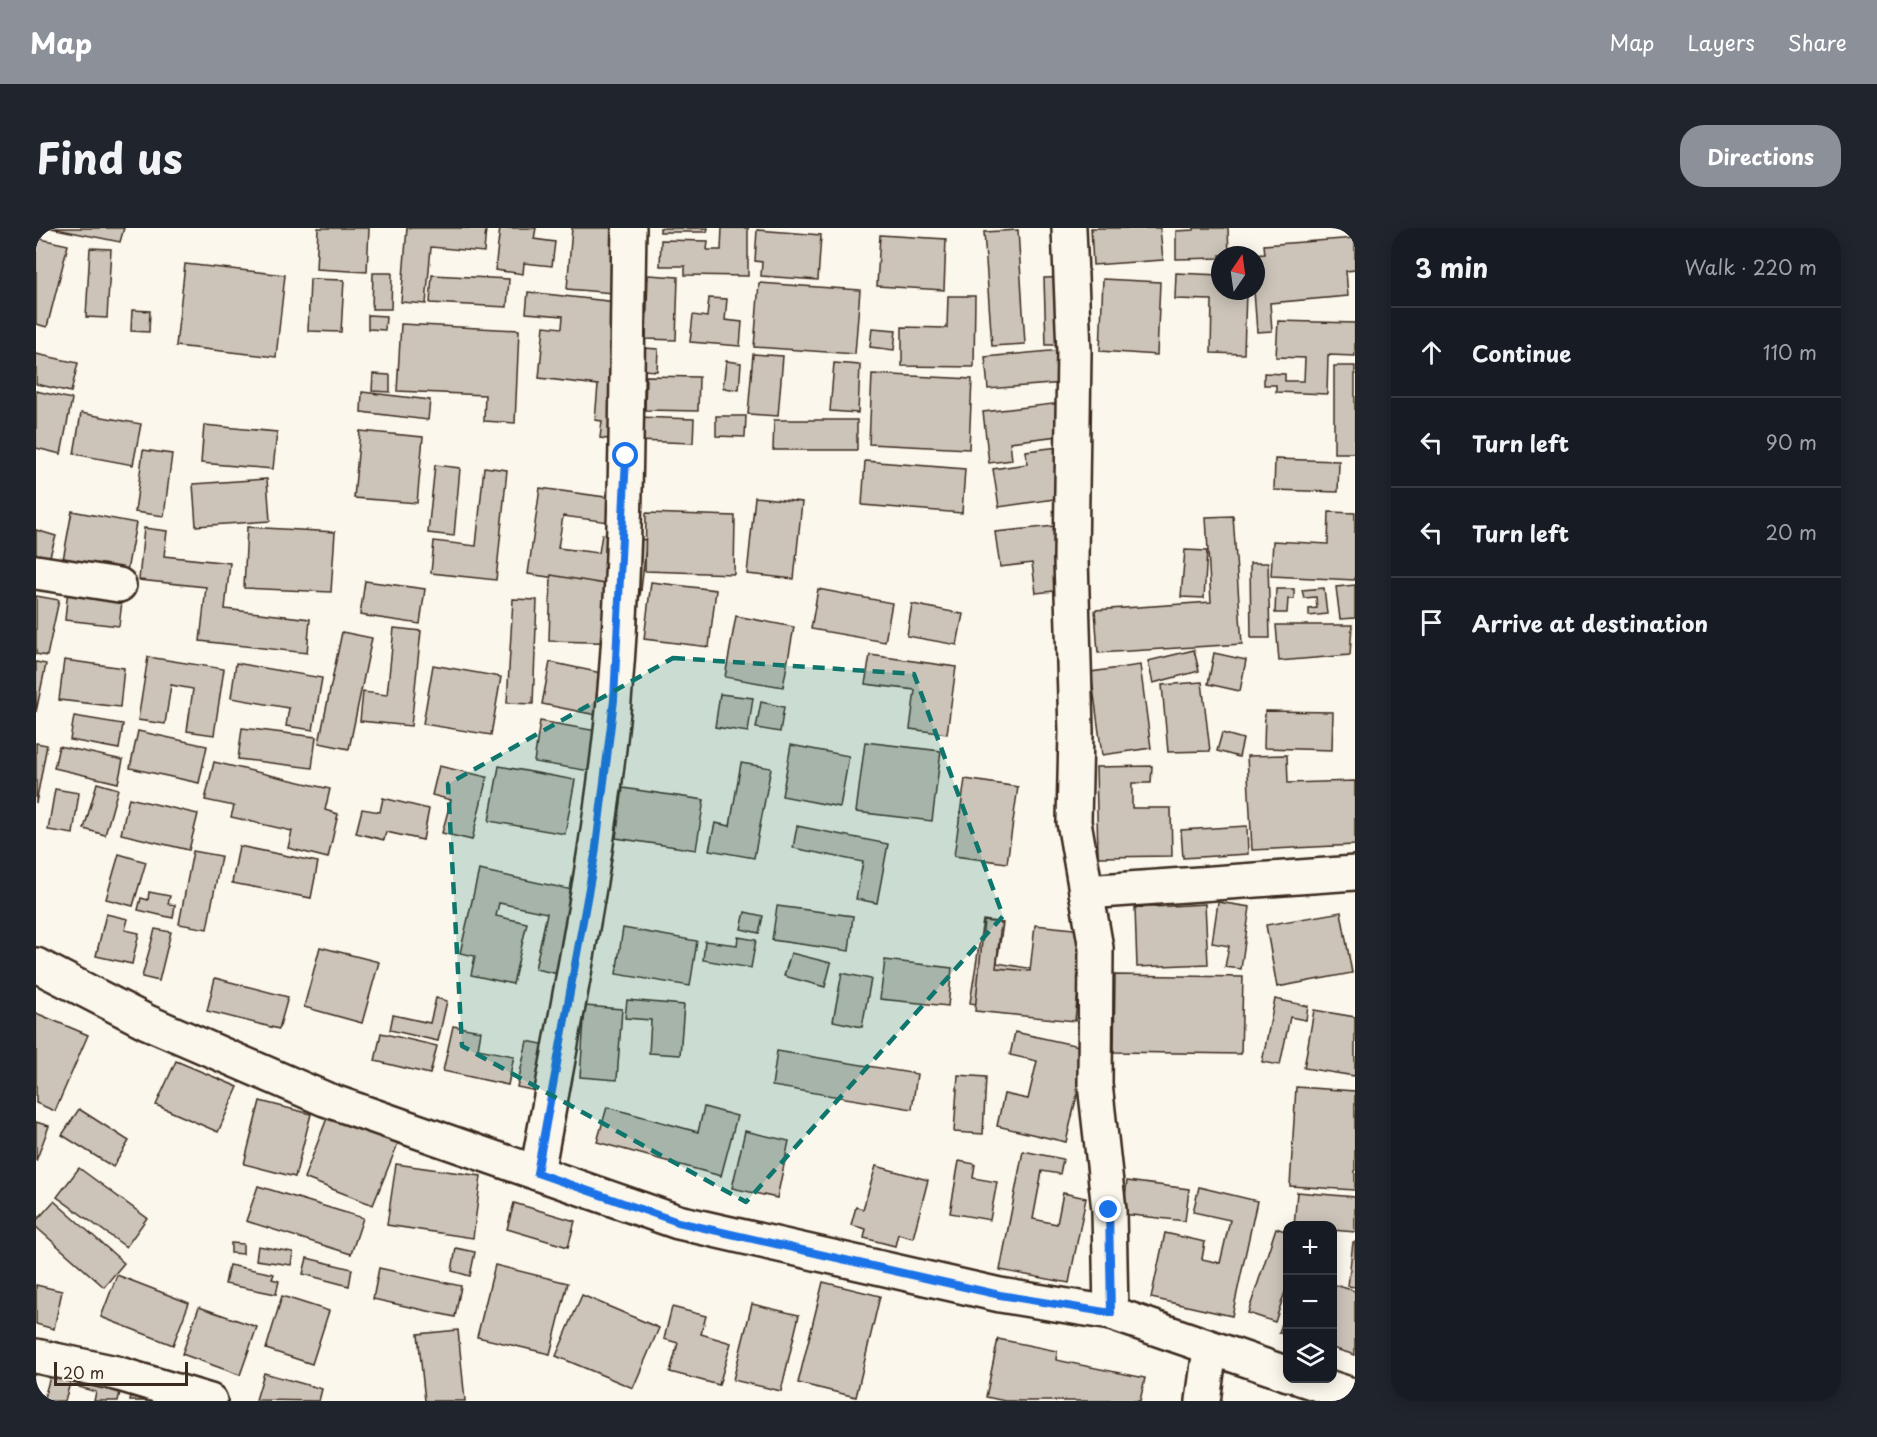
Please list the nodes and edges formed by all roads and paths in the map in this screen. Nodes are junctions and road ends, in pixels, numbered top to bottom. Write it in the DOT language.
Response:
graph roads {
  1 [pos="629,228"];
  2 [pos="1069,228"];
  3 [pos="36,572"];
  4 [pos="119,585"];
  5 [pos="1355,873"];
  6 [pos="1086,892"];
  7 [pos="36,965"];
  8 [pos="537,1173"];
  9 [pos="1111,1313"];
  10 [pos="1210,1349"];
  11 [pos="36,1356"];
  12 [pos="1283,1373"];
  13 [pos="1315,1383"];
  14 [pos="1355,1396"];
  15 [pos="210,1401"];
  16 [pos="1203,1401"];
  1 -- 8 [label="street"];
  2 -- 6 [label="street"];
  3 -- 4 [label="street"];
  5 -- 6 [label="street"];
  6 -- 9 [label="street"];
  7 -- 8 [label="street"];
  8 -- 9 [label="street"];
  9 -- 10 [label="street"];
  10 -- 12 [label="street"];
  10 -- 16 [label="street"];
  11 -- 15 [label="street"];
  13 -- 14 [label="street"];
}
